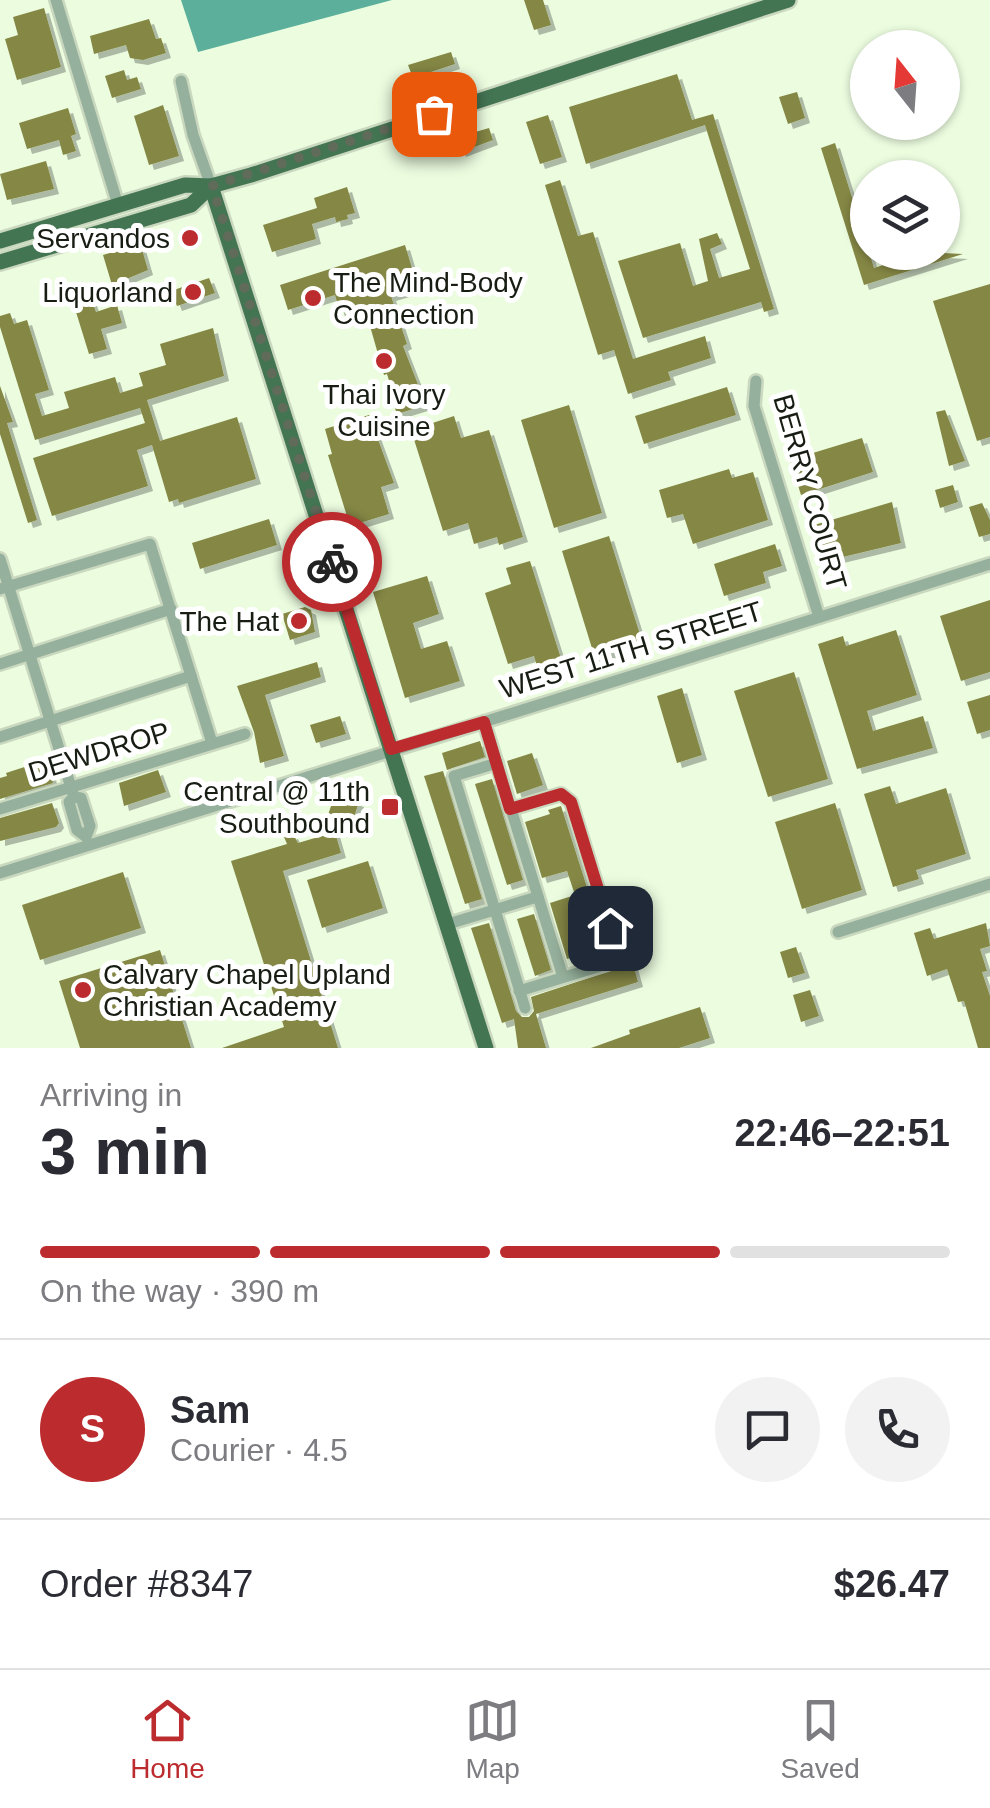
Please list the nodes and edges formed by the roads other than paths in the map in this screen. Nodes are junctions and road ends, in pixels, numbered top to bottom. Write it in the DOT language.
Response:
graph roads {
  1 [pos="56,0"];
  2 [pos="788,0"];
  3 [pos="182,81"];
  4 [pos="212,186"];
  5 [pos="118,205"];
  6 [pos="75,218"];
  7 [pos="0,240"];
  8 [pos="6,260"];
  9 [pos="756,381"];
  10 [pos="0,559"];
  11 [pos="990,564"];
  12 [pos="4,588"];
  13 [pos="171,610"];
  14 [pos="819,617"];
  15 [pos="29,654"];
  16 [pos="0,664"];
  17 [pos="191,676"];
  18 [pos="50,721"];
  19 [pos="484,722"];
  20 [pos="244,734"];
  21 [pos="0,736"];
  22 [pos="212,744"];
  23 [pos="391,749"];
  24 [pos="497,764"];
  25 [pos="72,792"];
  26 [pos="0,808"];
  27 [pos="510,809"];
  28 [pos="88,841"];
  29 [pos="0,873"];
  30 [pos="990,884"];
  31 [pos="537,897"];
  32 [pos="495,910"];
  33 [pos="448,924"];
  34 [pos="838,932"];
  35 [pos="562,978"];
  36 [pos="519,990"];
  37 [pos="524,1008"];
  38 [pos="486,1048"];
  1 -- 5 [label="street"];
  2 -- 4 [label="main road"];
  3 -- 4 [label="street"];
  4 -- 5 [label="main road"];
  4 -- 8 [label="main road"];
  4 -- 23 [label="main road"];
  5 -- 6 [label="main road"];
  6 -- 7 [label="main road"];
  6 -- 8 [label="main road"];
  9 -- 14 [label="street, BERRY COURT"];
  10 -- 12 [label="street"];
  11 -- 14 [label="street, WEST 11TH STREET"];
  12 -- 13 [label="street"];
  12 -- 15 [label="street"];
  13 -- 15 [label="street"];
  13 -- 17 [label="street"];
  14 -- 19 [label="street, WEST 11TH STREET"];
  15 -- 16 [label="street"];
  15 -- 18 [label="street"];
  17 -- 18 [label="street"];
  17 -- 22 [label="street"];
  18 -- 21 [label="street"];
  18 -- 25 [label="street"];
  19 -- 23 [label="street, WEST 11TH STREET"];
  19 -- 24 [label="street"];
  20 -- 22 [label="street, DEWDROP"];
  22 -- 25 [label="street, DEWDROP"];
  23 -- 28 [label="street, WEST 11TH STREET"];
  23 -- 33 [label="main road"];
  24 -- 27 [label="street"];
  24 -- 32 [label="street"];
  25 -- 26 [label="street, DEWDROP"];
  25 -- 28 [label="street"];
  27 -- 31 [label="street"];
  27 -- 35 [label="street"];
  28 -- 29 [label="street, WEST 11TH STREET"];
  30 -- 34 [label="street"];
  31 -- 32 [label="street"];
  31 -- 35 [label="street"];
  32 -- 33 [label="street"];
  32 -- 36 [label="street"];
  33 -- 38 [label="main road"];
  35 -- 36 [label="street"];
  36 -- 37 [label="street"];
}
